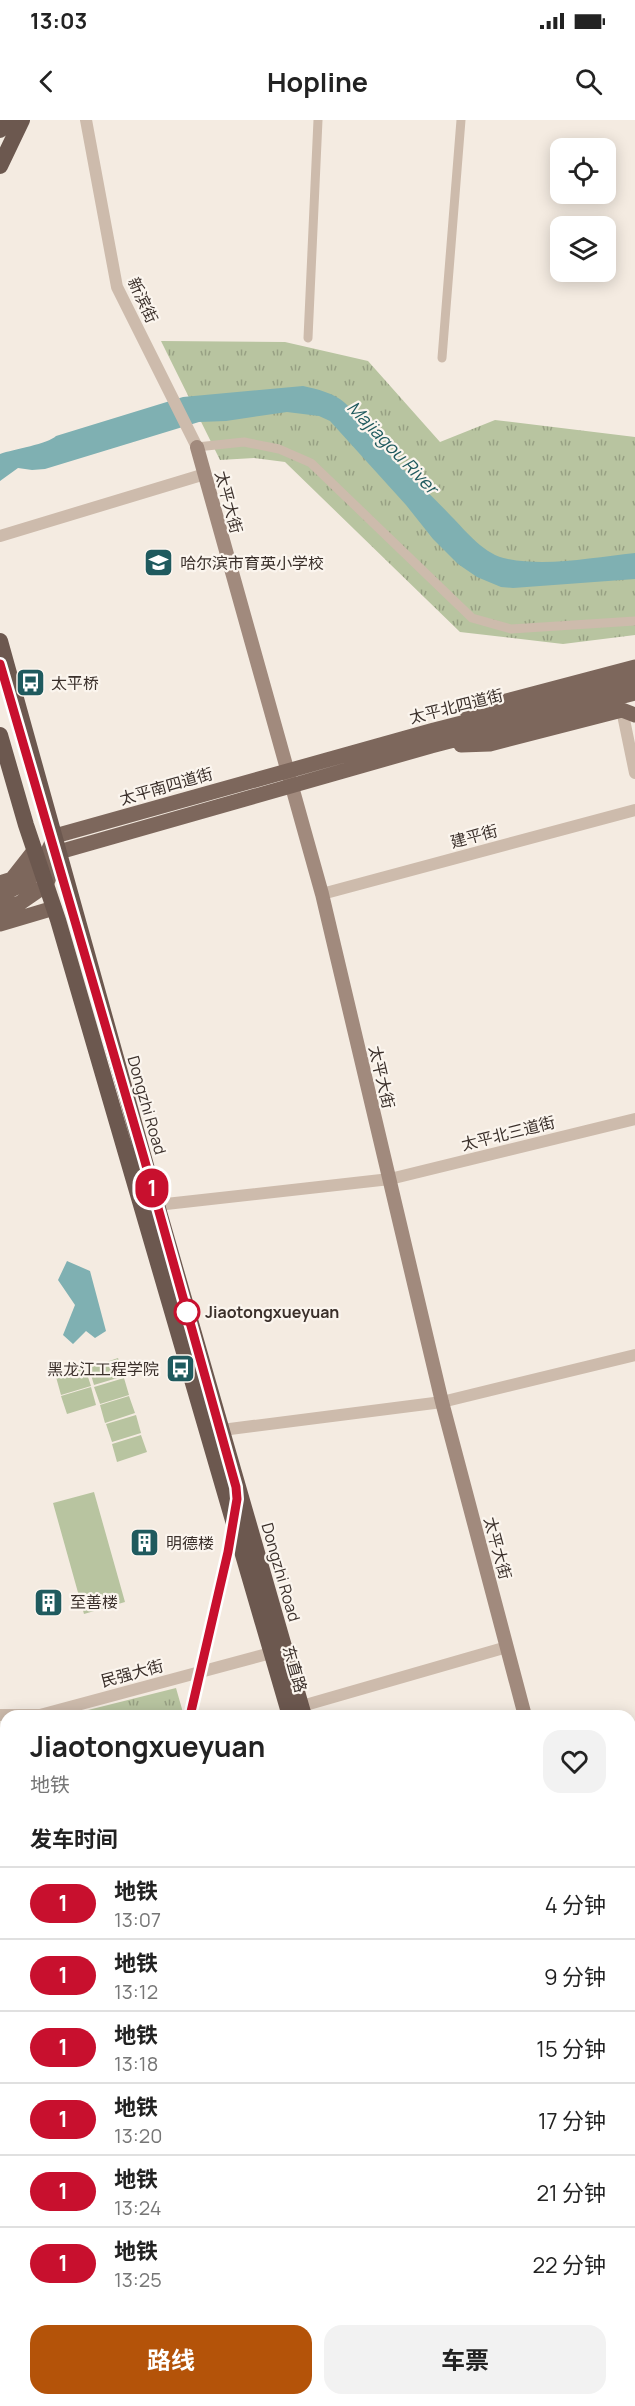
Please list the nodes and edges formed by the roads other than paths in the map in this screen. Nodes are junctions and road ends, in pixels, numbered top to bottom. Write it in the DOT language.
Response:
graph roads {
  1 [pos="5,120"];
  2 [pos="22,120"];
  3 [pos="86,120"];
  4 [pos="318,120"];
  5 [pos="461,120"];
  6 [pos="0,130"];
  7 [pos="0,166"];
  8 [pos="308,338"];
  9 [pos="442,358"];
  10 [pos="197,447"];
  11 [pos="205,474"];
  12 [pos="0,536"];
  13 [pos="635,621"];
  14 [pos="0,640"];
  15 [pos="635,667"];
  16 [pos="635,679"];
  17 [pos="635,693"];
  18 [pos="631,711"];
  19 [pos="487,724"];
  20 [pos="434,730"];
  21 [pos="0,735"];
  22 [pos="431,746"];
  23 [pos="287,771"];
  24 [pos="635,772"];
  25 [pos="291,787"];
  26 [pos="635,810"];
  27 [pos="57,844"];
  28 [pos="34,851"];
  29 [pos="40,868"];
  30 [pos="0,883"];
  31 [pos="46,885"];
  32 [pos="0,894"];
  33 [pos="322,894"];
  34 [pos="18,896"];
  35 [pos="54,908"];
  36 [pos="0,909"];
  37 [pos="0,924"];
  38 [pos="635,1119"];
  39 [pos="390,1179"];
  40 [pos="157,1205"];
  41 [pos="635,1355"];
  42 [pos="442,1402"];
  43 [pos="222,1430"];
  44 [pos="507,1647"];
  45 [pos="271,1653"];
  46 [pos="59,1710"];
  47 [pos="298,1710"];
  48 [pos="298,1710"];
  49 [pos="308,1710"];
  50 [pos="523,1710"];
  1 -- 6 [label="highway"];
  2 -- 7 [label="highway"];
  3 -- 10 [label="street, 新滨街"];
  4 -- 8 [label="street"];
  5 -- 9 [label="street"];
  10 -- 11 [label="main road, 太平大街"];
  10 -- 13 [label="street"];
  11 -- 12 [label="street"];
  11 -- 23 [label="main road, 太平大街"];
  14 -- 27 [label="highway, Dongzhi Road"];
  15 -- 20 [label="main road"];
  16 -- 19 [label="main road, 太平北四道街"];
  17 -- 19 [label="main road, 太平北四道街"];
  18 -- 22 [label="main road"];
  18 -- 24 [label="street"];
  19 -- 20 [label="main road, 太平北四道街"];
  19 -- 22 [label="main road, 太平北四道街"];
  20 -- 23 [label="main road, 太平北四道街"];
  21 -- 28 [label="highway, 东直路"];
  22 -- 25 [label="main road, 太平北四道街"];
  23 -- 25 [label="main road, 太平大街"];
  23 -- 27 [label="main road, 太平南四道街"];
  25 -- 27 [label="main road, 太平南四道街"];
  25 -- 33 [label="main road, 太平大街"];
  26 -- 33 [label="street, 建平街"];
  27 -- 29 [label="main road"];
  27 -- 31 [label="main road"];
  27 -- 40 [label="highway, Dongzhi Road"];
  28 -- 29 [label="highway, 东直路"];
  28 -- 30 [label="main road"];
  29 -- 31 [label="highway, 东直路"];
  29 -- 34 [label="main road"];
  31 -- 34 [label="main road"];
  31 -- 35 [label="highway, 东直路"];
  32 -- 34 [label="main road"];
  33 -- 39 [label="main road, 太平大街"];
  34 -- 36 [label="main road"];
  35 -- 37 [label="main road"];
  35 -- 45 [label="highway, 东直路"];
  38 -- 39 [label="street, 太平北三道街"];
  39 -- 40 [label="street, 太平北三道街"];
  39 -- 42 [label="main road, 太平大街"];
  40 -- 43 [label="highway, Dongzhi Road"];
  41 -- 42 [label="street"];
  42 -- 43 [label="street"];
  42 -- 44 [label="main road, 太平大街"];
  43 -- 48 [label="highway, Dongzhi Road"];
  44 -- 49 [label="street"];
  44 -- 50 [label="main road, 太平大街"];
  45 -- 46 [label="street, 民强大街"];
  45 -- 47 [label="highway, 东直路"];
}
